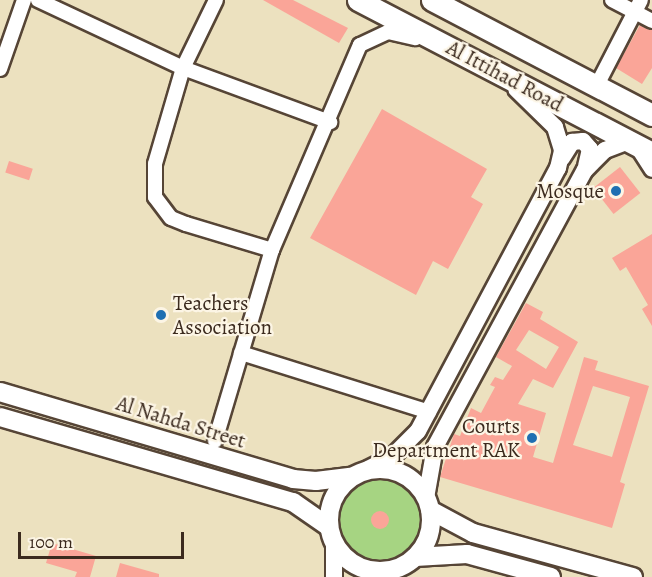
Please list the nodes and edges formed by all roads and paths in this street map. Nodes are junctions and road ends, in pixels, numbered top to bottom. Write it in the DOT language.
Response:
graph roads {
  1 [pos="24,0"];
  2 [pos="38,0"];
  3 [pos="216,0"];
  4 [pos="358,0"];
  5 [pos="432,0"];
  6 [pos="612,0"];
  7 [pos="637,6"];
  8 [pos="652,21"];
  9 [pos="450,48"];
  10 [pos="183,68"];
  11 [pos="0,69"];
  12 [pos="495,71"];
  13 [pos="596,87"];
  14 [pos="652,116"];
  15 [pos="330,122"];
  16 [pos="639,147"];
  17 [pos="562,158"];
  18 [pos="585,170"];
  19 [pos="652,170"];
  20 [pos="272,250"];
  21 [pos="241,353"];
  22 [pos="0,392"];
  23 [pos="429,412"];
  24 [pos="0,417"];
  25 [pos="215,441"];
  26 [pos="368,469"];
  27 [pos="351,477"];
  28 [pos="428,504"];
  29 [pos="331,535"];
  30 [pos="415,557"];
  31 [pos="381,574"];
  32 [pos="334,577"];
  33 [pos="552,577"];
  34 [pos="633,577"];
  1 -- 11 [label="street"];
  2 -- 10 [label="street"];
  3 -- 10 [label="street"];
  4 -- 9 [label="main road, Al Ittihad Road"];
  5 -- 13 [label="main road, Al Ittihad Road"];
  6 -- 7 [label="street"];
  7 -- 8 [label="street"];
  7 -- 13 [label="street"];
  9 -- 12 [label="main road, Al Ittihad Road"];
  9 -- 15 [label="street"];
  10 -- 15 [label="street"];
  10 -- 20 [label="street"];
  12 -- 16 [label="main road, Al Ittihad Road"];
  12 -- 17 [label="street"];
  13 -- 14 [label="main road, Al Ittihad Road"];
  15 -- 20 [label="street"];
  16 -- 18 [label="street"];
  16 -- 19 [label="street"];
  17 -- 18 [label="street"];
  17 -- 23 [label="street"];
  18 -- 28 [label="street"];
  20 -- 21 [label="street"];
  21 -- 23 [label="street"];
  21 -- 25 [label="street"];
  22 -- 27 [label="main road, Al Nahda Street"];
  23 -- 26 [label="street"];
  24 -- 29 [label="main road"];
  26 -- 27 [label="main road"];
  26 -- 28 [label="main road"];
  27 -- 29 [label="main road"];
  28 -- 30 [label="main road"];
  28 -- 34 [label="main road"];
  29 -- 31 [label="main road"];
  29 -- 32 [label="street"];
  30 -- 31 [label="main road"];
  30 -- 33 [label="main road"];
}
